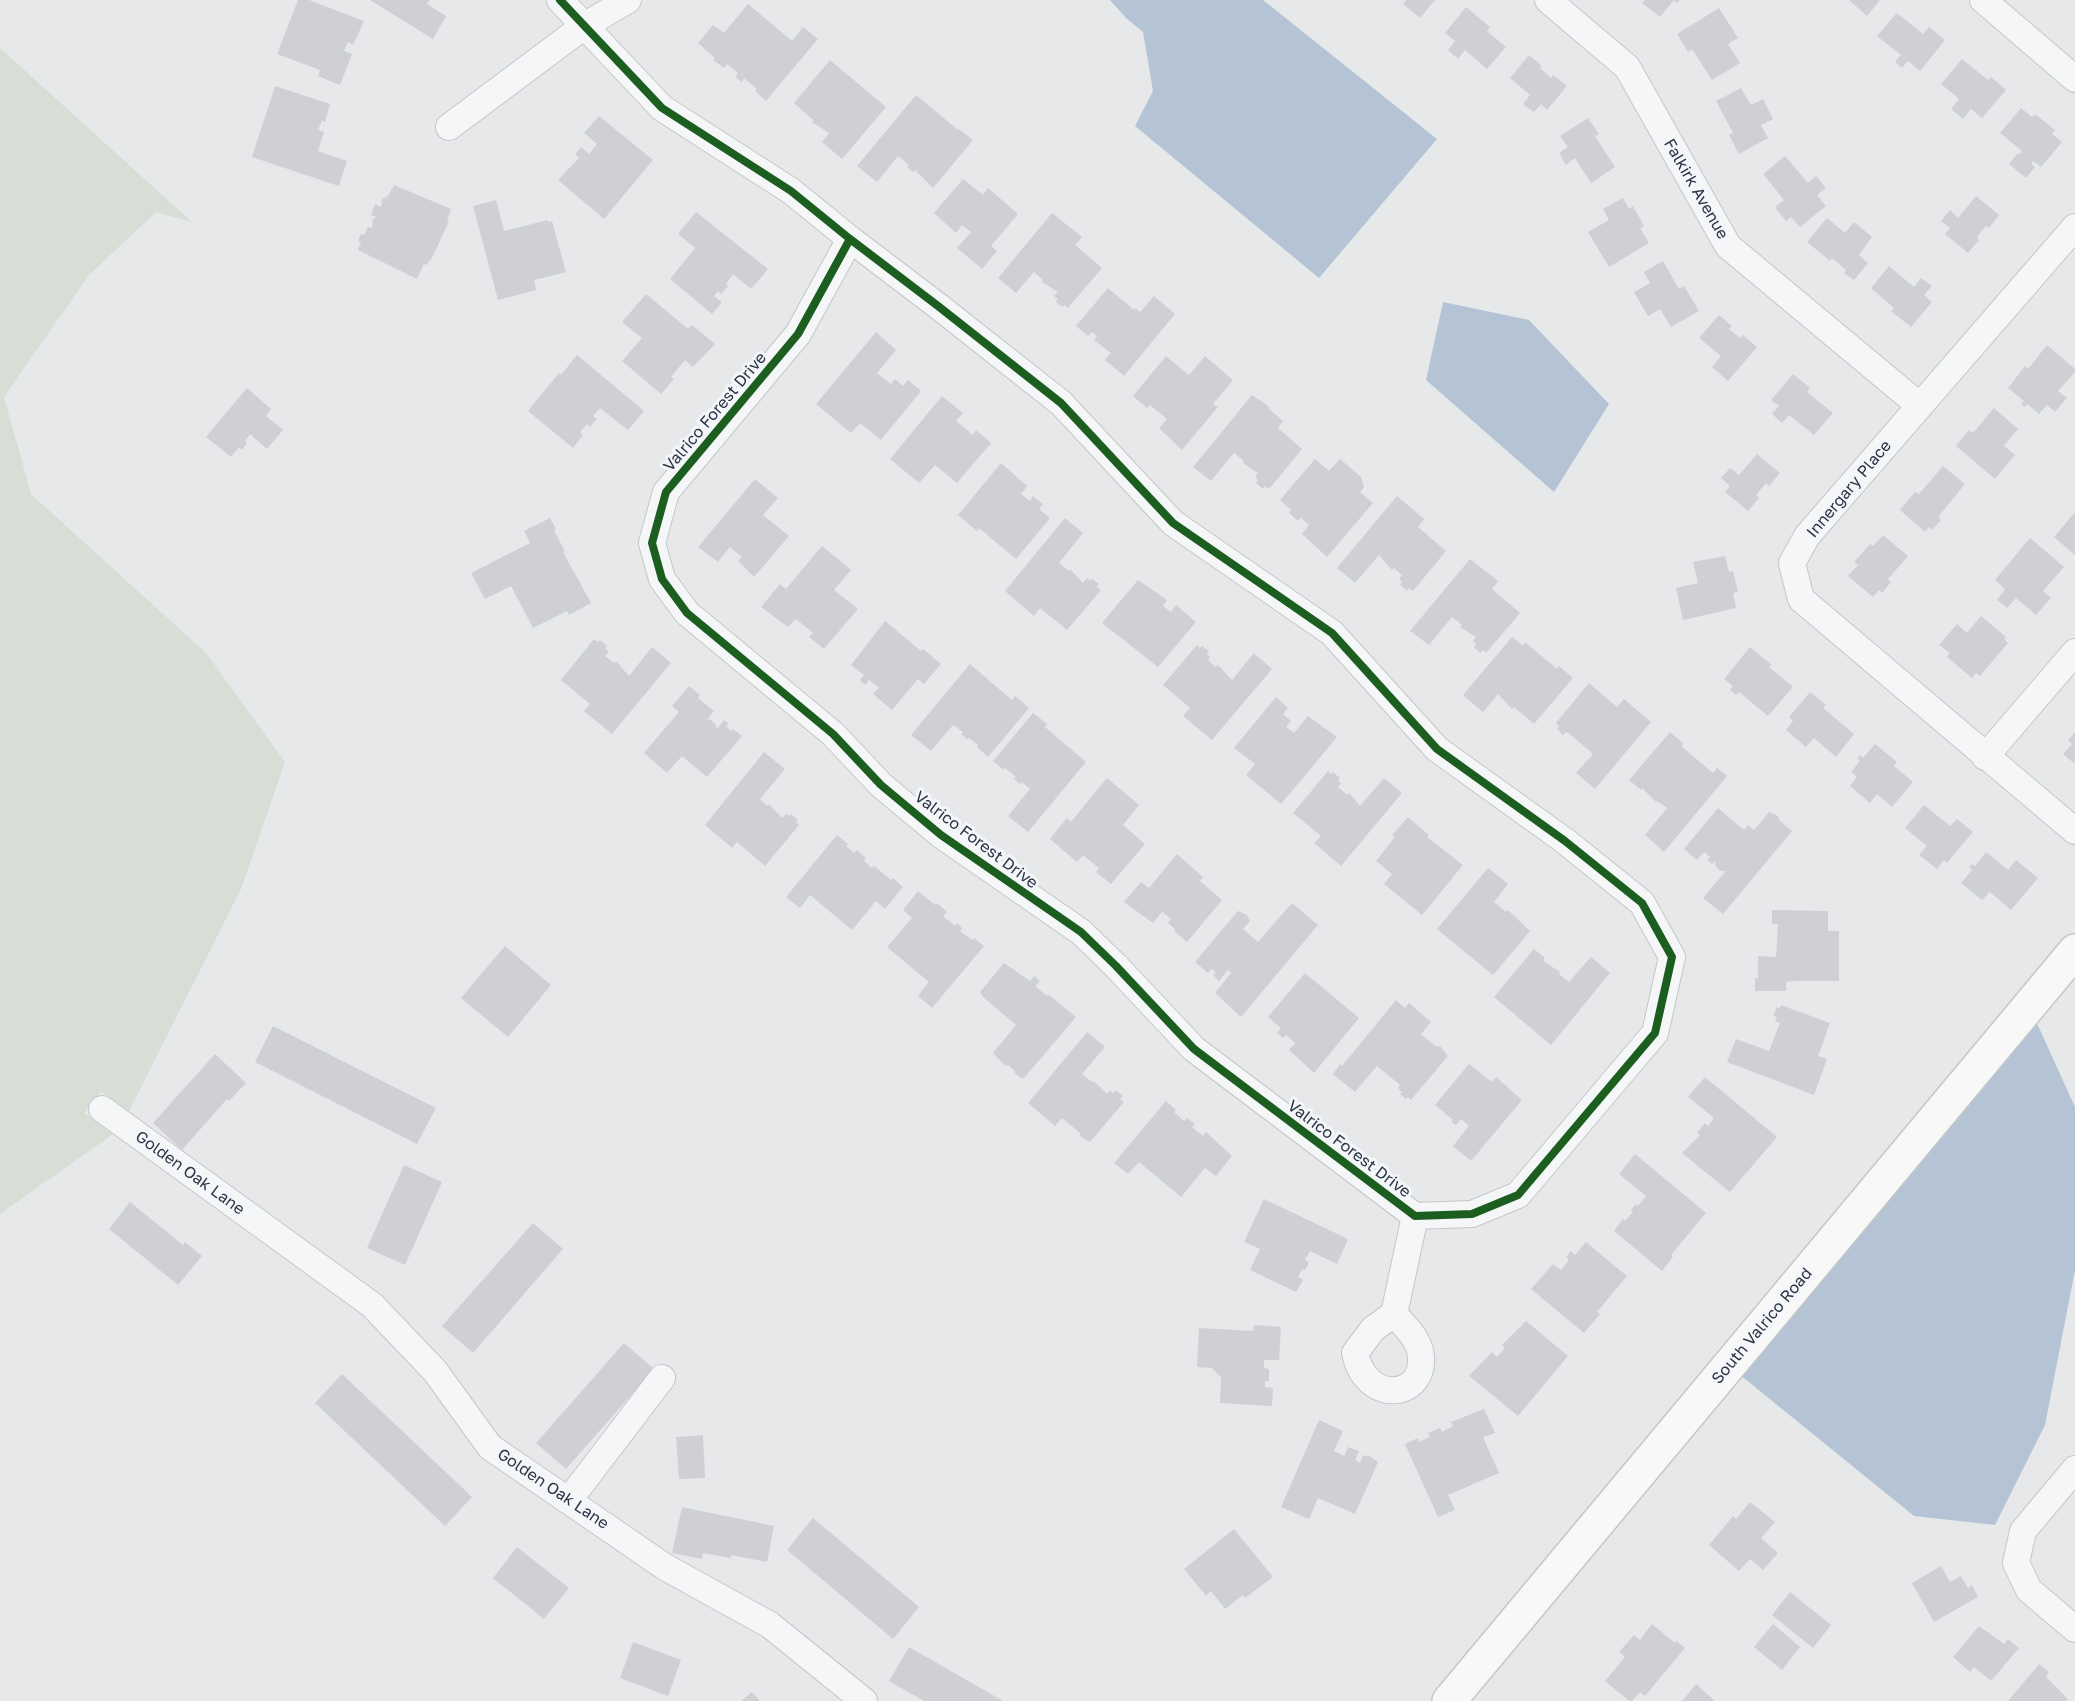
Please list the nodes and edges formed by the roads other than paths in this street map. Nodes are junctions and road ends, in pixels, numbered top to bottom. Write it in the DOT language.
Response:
graph roads {
  1 [pos="560,0"];
  2 [pos="628,0"];
  3 [pos="1548,0"];
  4 [pos="1983,0"];
  5 [pos="584,26"];
  6 [pos="2075,79"];
  7 [pos="449,127"];
  8 [pos="2075,228"];
  9 [pos="850,239"];
  10 [pos="1920,406"];
  11 [pos="2075,652"];
  12 [pos="1985,757"];
  13 [pos="2075,831"];
  14 [pos="2075,951"];
  15 [pos="102,1110"];
  16 [pos="1416,1216"];
  17 [pos="1394,1314"];
  18 [pos="662,1378"];
  19 [pos="2075,1469"];
  20 [pos="569,1500"];
  21 [pos="2075,1629"];
  22 [pos="864,1701"];
  23 [pos="1449,1701"];
  1 -- 5 [label="street, Valrico Forest Drive"];
  2 -- 5 [label="street"];
  3 -- 10 [label="street, Falkirk Avenue"];
  4 -- 6 [label="street"];
  5 -- 7 [label="street"];
  5 -- 9 [label="street, Valrico Forest Drive"];
  8 -- 10 [label="street, Innergary Place"];
  9 -- 16 [label="street, Valrico Forest Drive"];
  9 -- 16 [label="street, Valrico Forest Drive"];
  10 -- 12 [label="street, Innergary Place"];
  11 -- 12 [label="street"];
  12 -- 13 [label="street, Innergary Place"];
  14 -- 23 [label="street, South Valrico Road"];
  15 -- 20 [label="street, Golden Oak Lane"];
  16 -- 17 [label="street"];
  18 -- 20 [label="street"];
  19 -- 21 [label="street"];
  20 -- 22 [label="street, Golden Oak Lane"];
}
